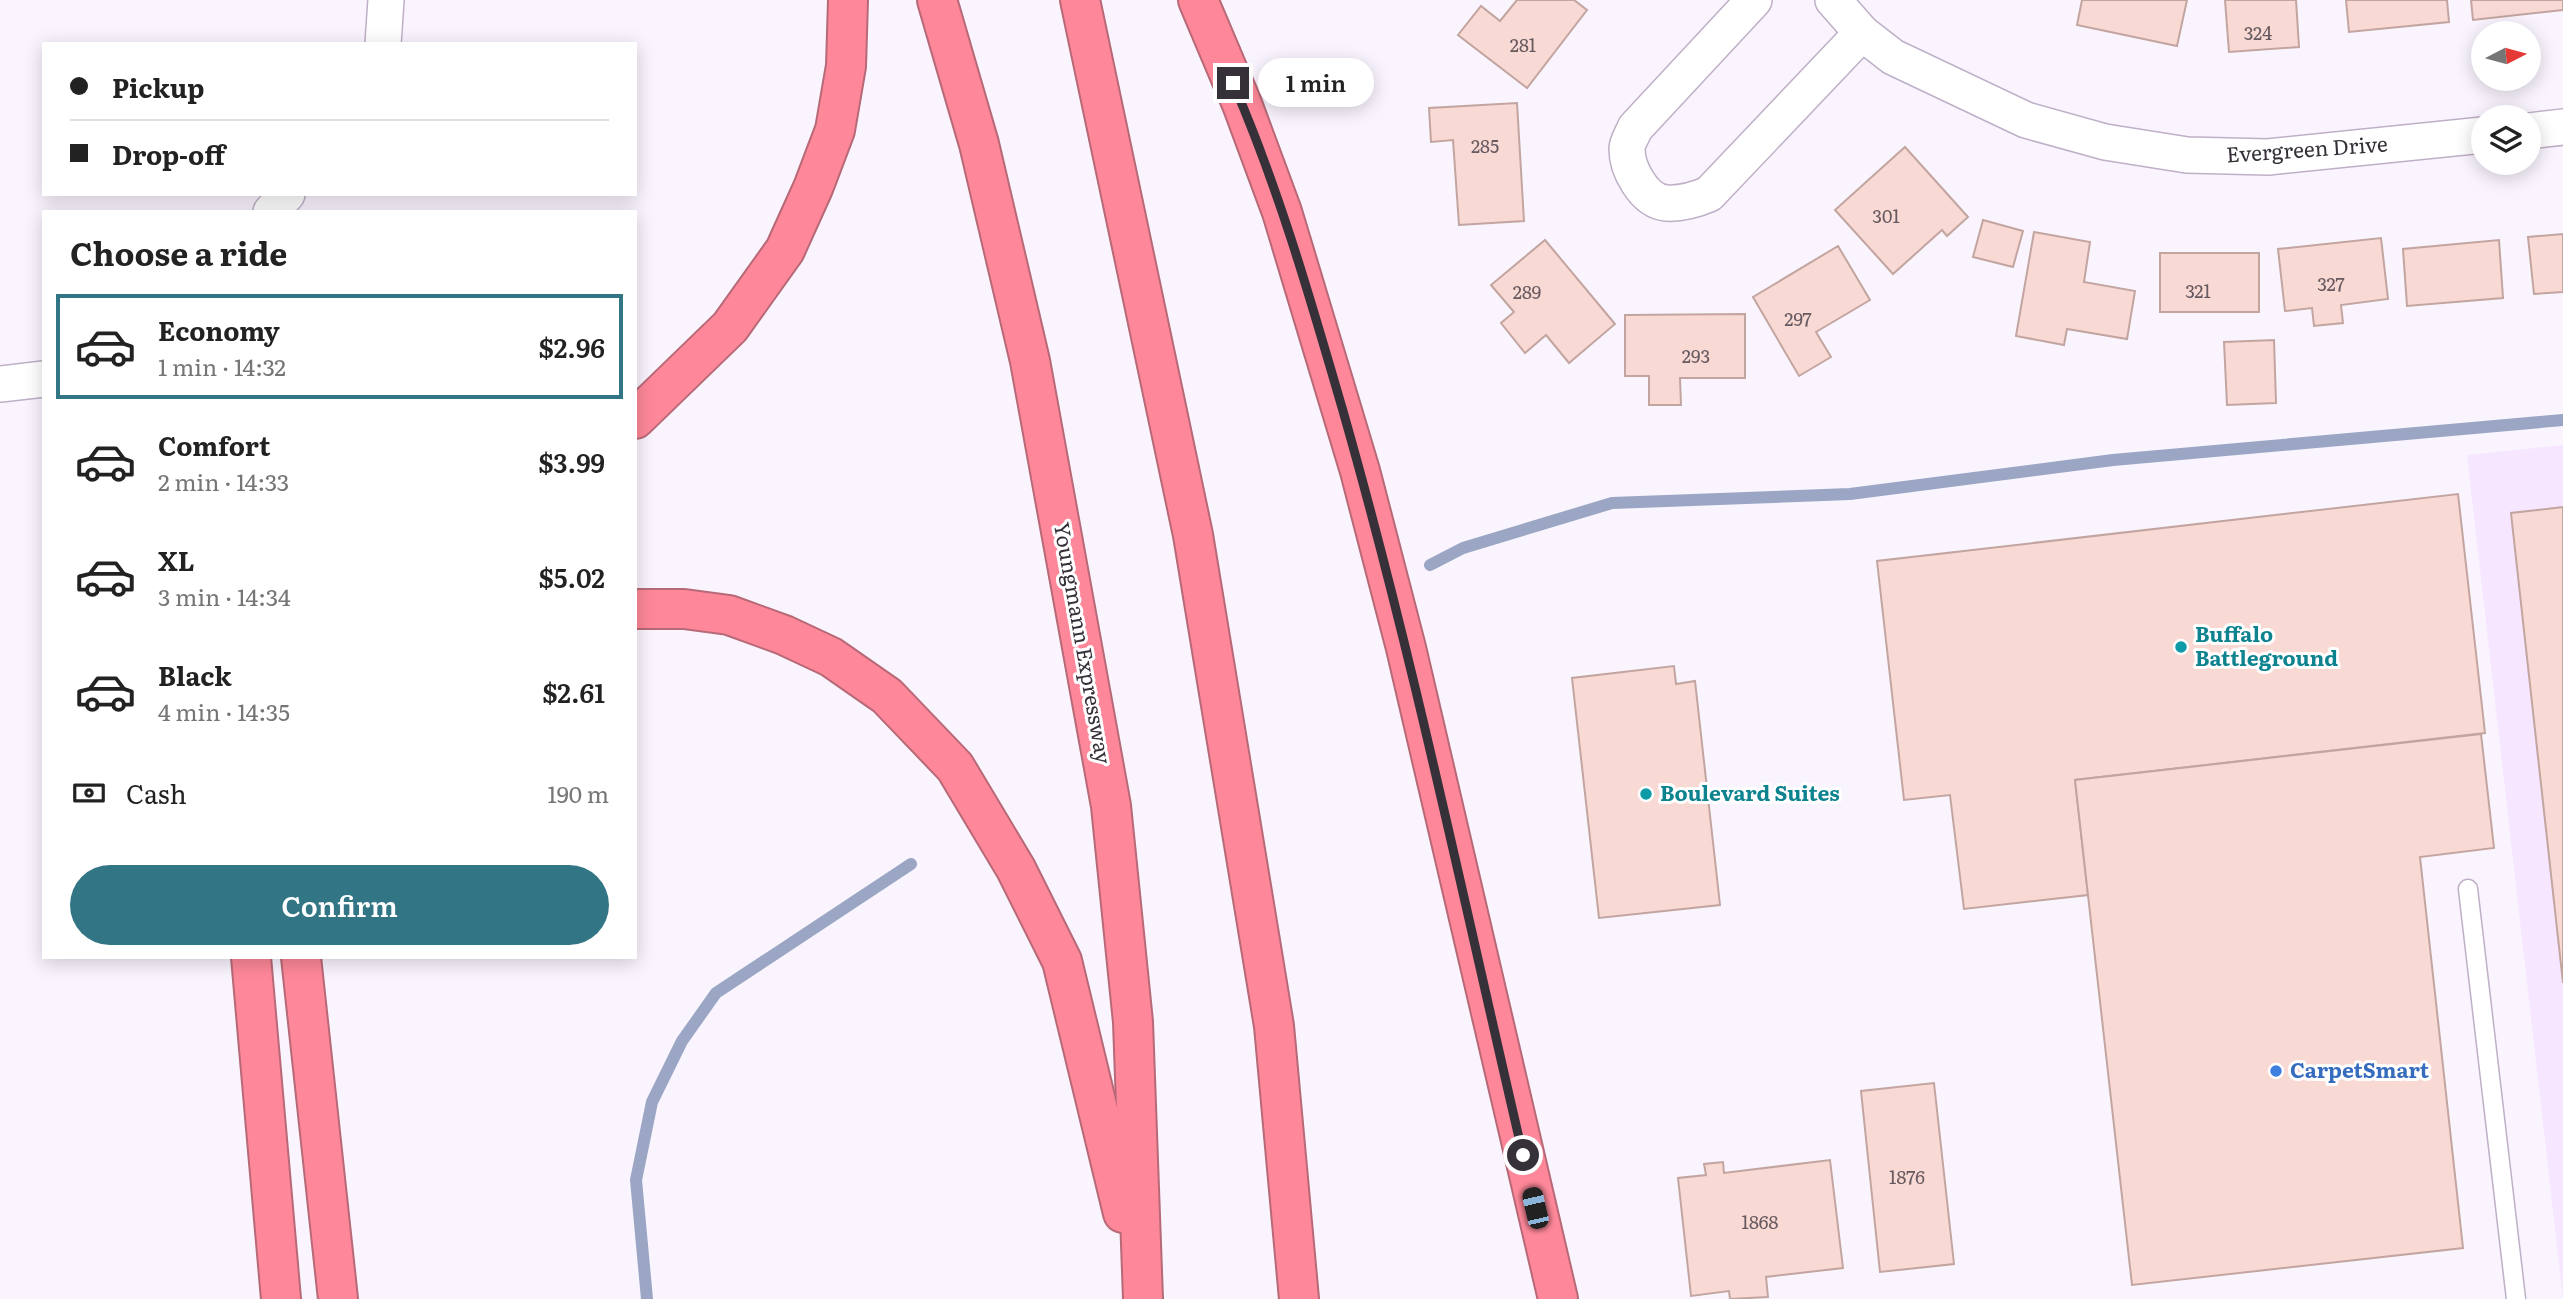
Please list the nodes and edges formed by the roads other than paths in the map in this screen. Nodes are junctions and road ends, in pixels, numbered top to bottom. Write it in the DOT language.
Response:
graph roads {
  1 [pos="386,0"];
  2 [pos="848,0"];
  3 [pos="937,0"];
  4 [pos="1080,0"];
  5 [pos="1198,0"];
  6 [pos="1754,0"];
  7 [pos="1833,0"];
  8 [pos="1862,33"];
  9 [pos="383,42"];
  10 [pos="2563,127"];
  11 [pos="2541,130"];
  12 [pos="2471,136"];
  13 [pos="285,196"];
  14 [pos="273,210"];
  15 [pos="42,379"];
  16 [pos="0,384"];
  17 [pos="637,417"];
  18 [pos="637,609"];
  19 [pos="2468,889"];
  20 [pos="251,959"];
  21 [pos="301,959"];
  22 [pos="1142,1295"];
  23 [pos="281,1299"];
  24 [pos="338,1299"];
  25 [pos="1298,1299"];
  26 [pos="1558,1299"];
  27 [pos="2516,1299"];
  1 -- 9 [label="street"];
  2 -- 17 [label="highway"];
  3 -- 22 [label="highway, Youngmann Expressway"];
  4 -- 25 [label="highway"];
  5 -- 26 [label="highway"];
  6 -- 8 [label="street"];
  7 -- 8 [label="street, Evergreen Drive"];
  8 -- 12 [label="street, Evergreen Drive"];
  10 -- 11 [label="street"];
  13 -- 14 [label="street"];
  15 -- 16 [label="street"];
  18 -- 22 [label="highway"];
  19 -- 27 [label="lane"];
  20 -- 23 [label="highway"];
  21 -- 24 [label="highway"];
}
